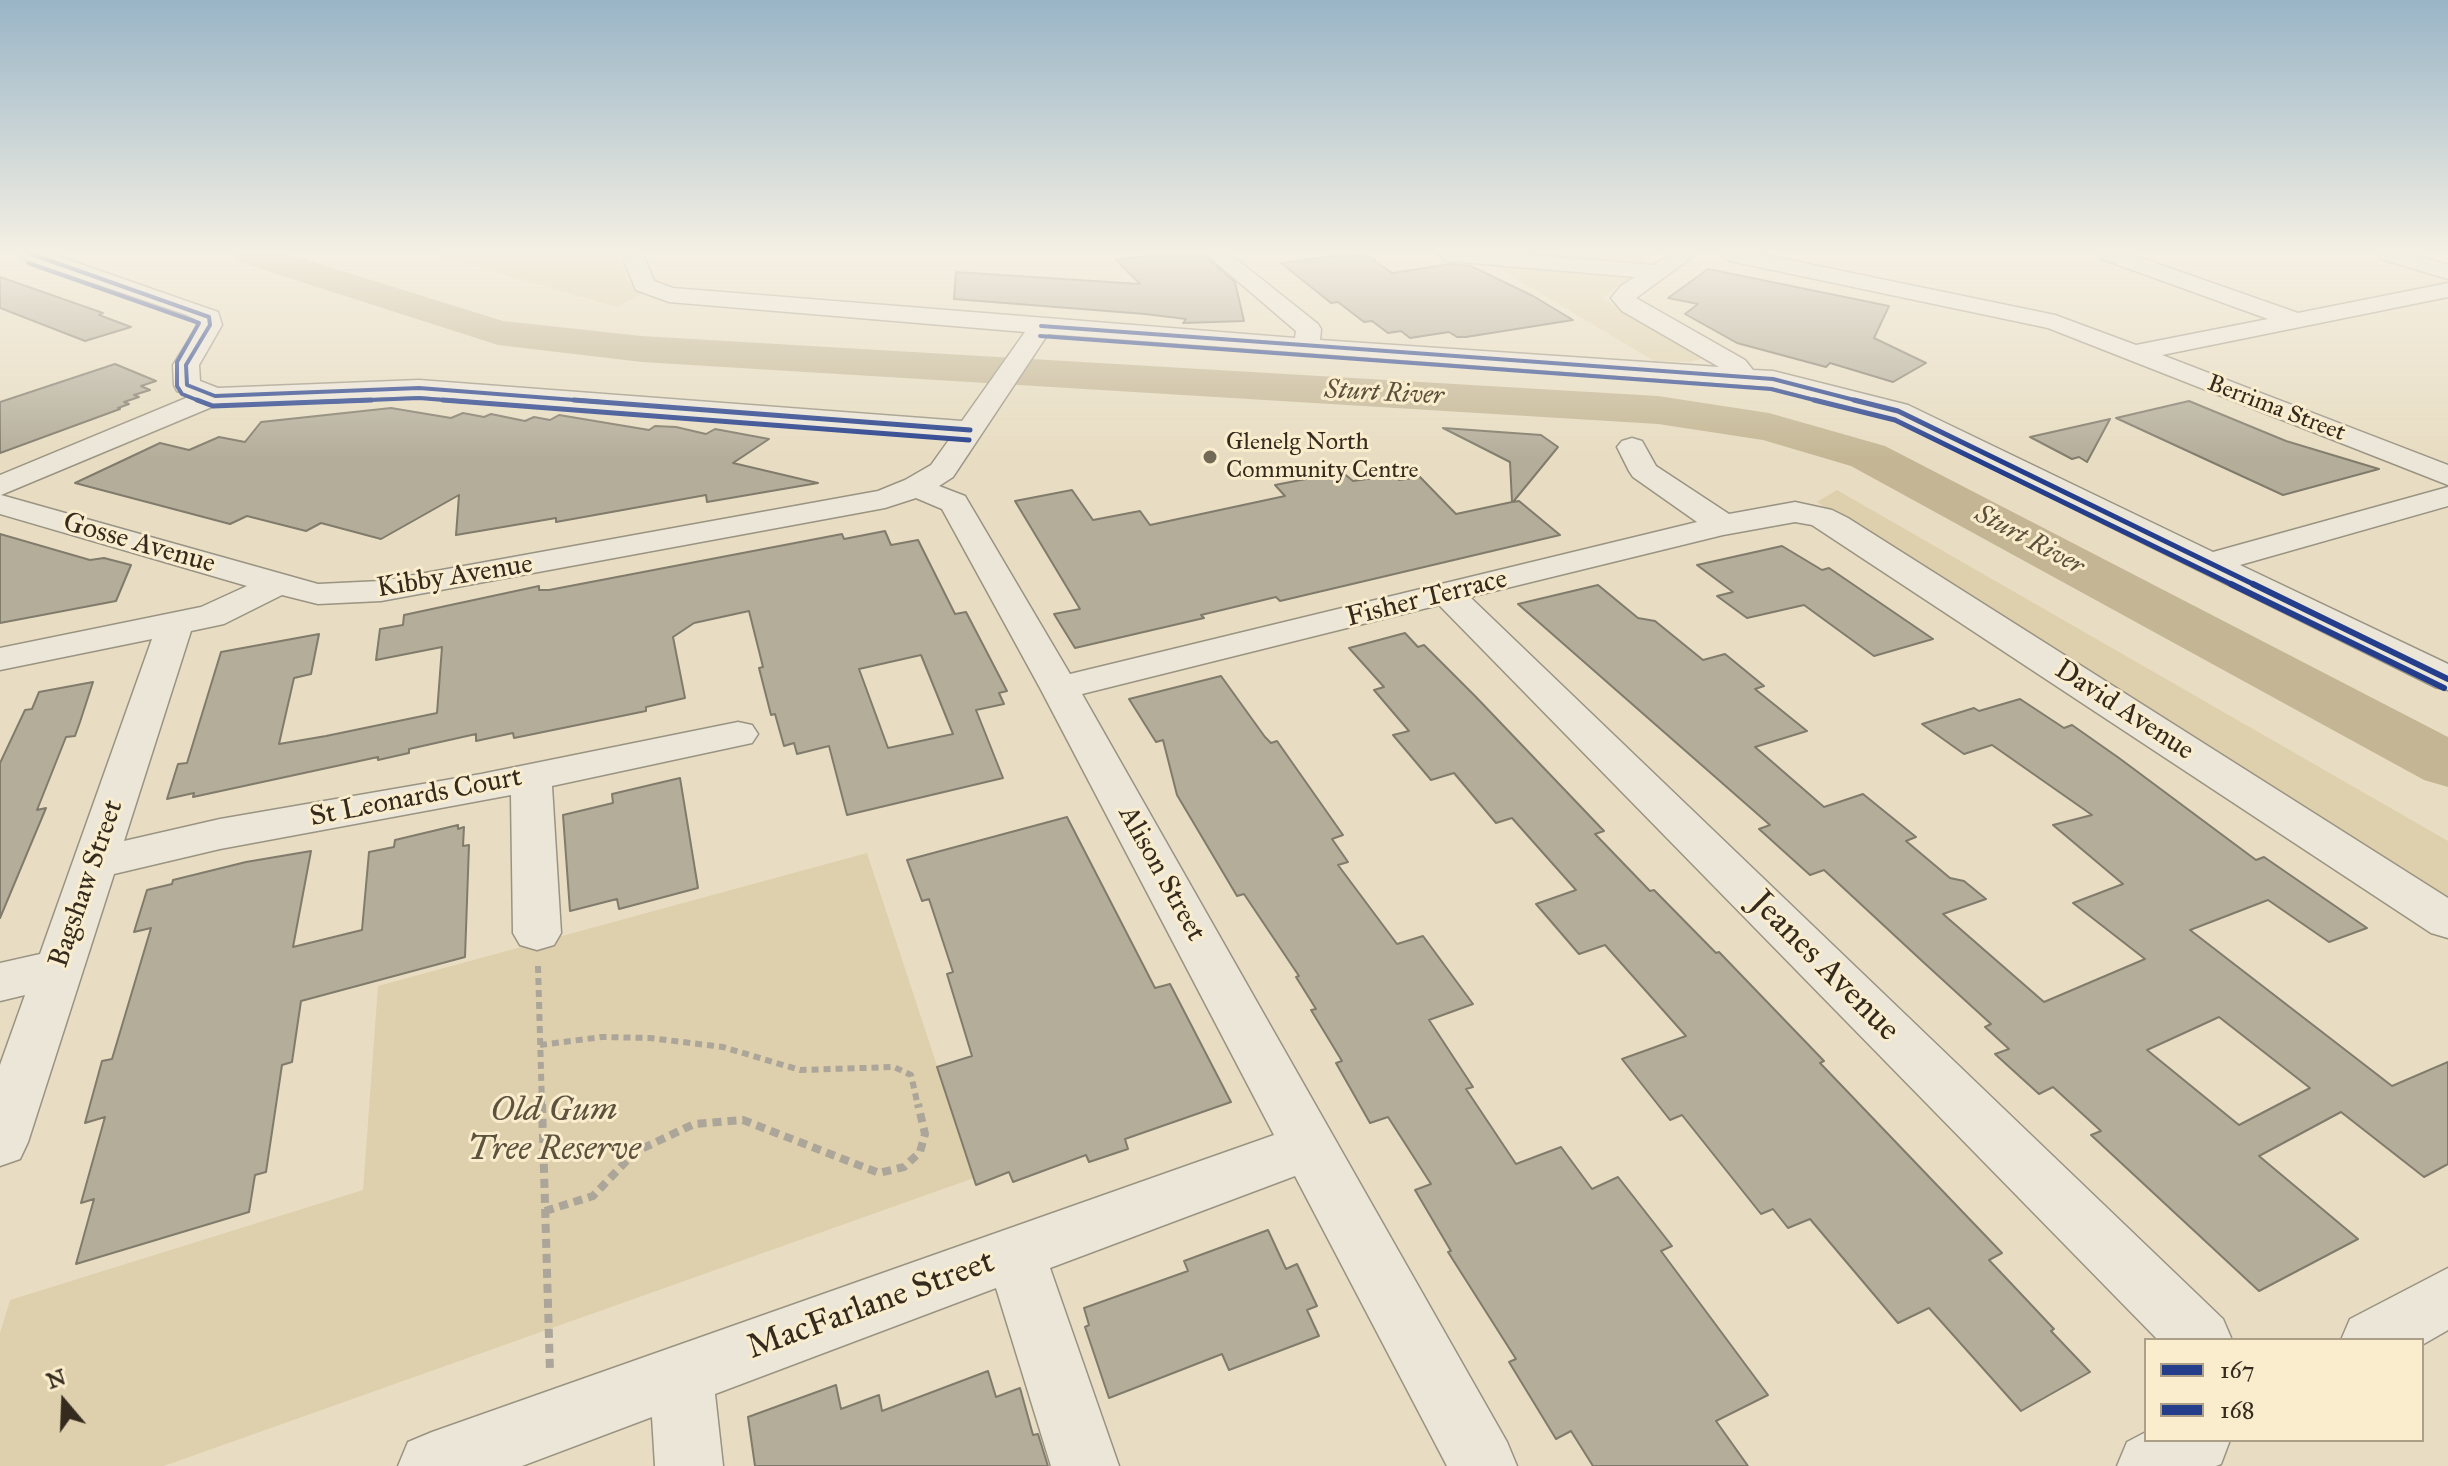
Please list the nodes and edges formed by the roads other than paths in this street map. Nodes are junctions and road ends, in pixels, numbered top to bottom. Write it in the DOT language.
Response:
graph roads {
  1 [pos="210,322"];
  2 [pos="913,322"];
  3 [pos="1301,322"];
  4 [pos="1659,322"];
  5 [pos="2056,322"];
  6 [pos="2284,322"];
  7 [pos="1034,336"];
  8 [pos="1307,346"];
  9 [pos="2133,353"];
  10 [pos="1746,377"];
  11 [pos="215,396"];
  12 [pos="970,430"];
  13 [pos="1632,447"];
  14 [pos="2448,476"];
  15 [pos="0,486"];
  16 [pos="916,487"];
  17 [pos="2448,496"];
  18 [pos="0,504"];
  19 [pos="1795,512"];
  20 [pos="1723,525"];
  21 [pos="2209,563"];
  22 [pos="278,584"];
  23 [pos="1448,595"];
  24 [pos="175,626"];
  25 [pos="0,659"];
  26 [pos="2448,679"];
  27 [pos="1059,688"];
  28 [pos="738,734"];
  29 [pos="531,777"];
  30 [pos="94,863"];
  31 [pos="2448,921"];
  32 [pos="537,933"];
  33 [pos="59,968"];
  34 [pos="0,982"];
  35 [pos="0,1142"];
  36 [pos="1310,1146"];
  37 [pos="1015,1253"];
  38 [pos="2448,1297"];
  39 [pos="2199,1338"];
  40 [pos="2376,1338"];
  41 [pos="681,1375"];
  42 [pos="2193,1442"];
  43 [pos="432,1466"];
  44 [pos="689,1466"];
  45 [pos="1085,1466"];
  46 [pos="1483,1466"];
  47 [pos="2151,1466"];
  1 -- 11 [label="street"];
  2 -- 7 [label="street"];
  3 -- 8 [label="street"];
  4 -- 10 [label="street"];
  5 -- 9 [label="street, Berrima Street"];
  6 -- 9 [label="street"];
  7 -- 8 [label="street"];
  7 -- 12 [label="street"];
  8 -- 10 [label="street"];
  9 -- 14 [label="street, Berrima Street"];
  10 -- 21 [label="street"];
  11 -- 12 [label="street"];
  11 -- 15 [label="street"];
  12 -- 16 [label="street"];
  13 -- 20 [label="street"];
  16 -- 22 [label="street, Kibby Avenue"];
  16 -- 27 [label="street, Alison Street"];
  17 -- 21 [label="street"];
  18 -- 22 [label="street, Gosse Avenue"];
  19 -- 20 [label="street, Fisher Terrace"];
  19 -- 31 [label="street, David Avenue"];
  20 -- 23 [label="street, Fisher Terrace"];
  21 -- 26 [label="street"];
  22 -- 24 [label="street"];
  23 -- 27 [label="street, Fisher Terrace"];
  23 -- 39 [label="street, Jeanes Avenue"];
  24 -- 25 [label="street"];
  24 -- 30 [label="street, Bagshaw Street"];
  27 -- 36 [label="street, Alison Street"];
  28 -- 29 [label="street, St Leonards Court"];
  29 -- 30 [label="street, St Leonards Court"];
  29 -- 32 [label="street"];
  30 -- 33 [label="street, Bagshaw Street"];
  33 -- 34 [label="street"];
  33 -- 35 [label="street, Bagshaw Street"];
  36 -- 37 [label="street, MacFarlane Street"];
  36 -- 46 [label="street, Alison Street"];
  37 -- 41 [label="street, MacFarlane Street"];
  37 -- 45 [label="street"];
  38 -- 40 [label="street"];
  41 -- 43 [label="street, MacFarlane Street"];
  41 -- 44 [label="street"];
  42 -- 47 [label="street"];
}
